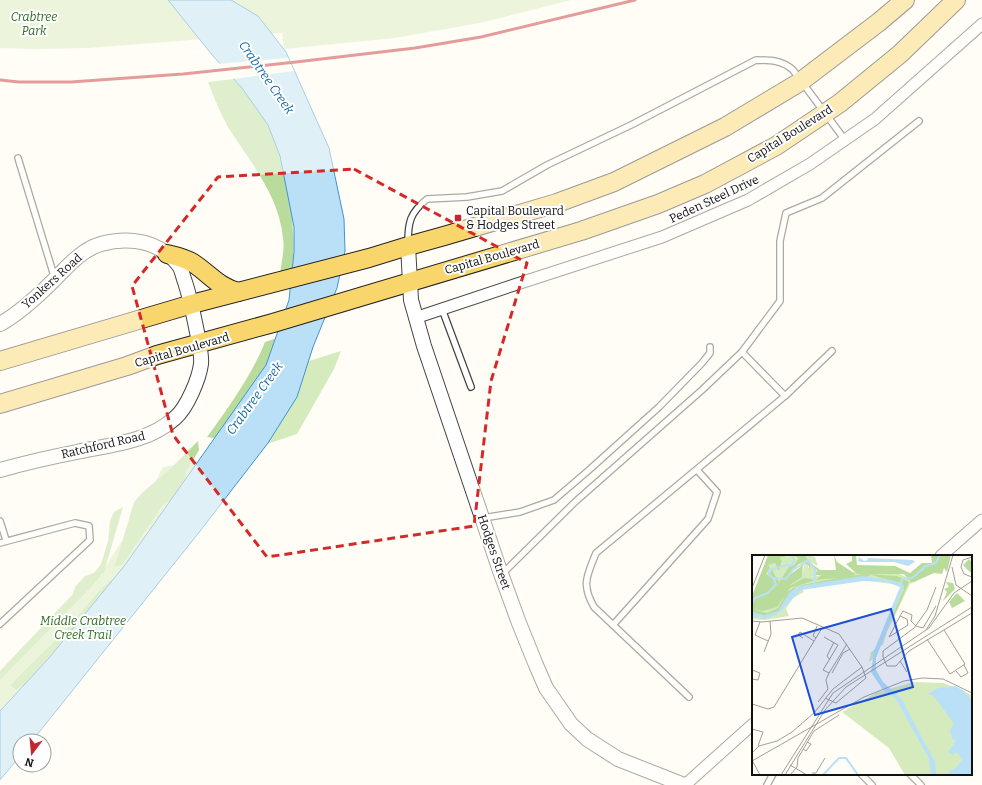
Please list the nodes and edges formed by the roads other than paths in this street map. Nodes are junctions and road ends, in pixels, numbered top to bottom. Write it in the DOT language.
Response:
graph roads {
  1 [pos="905,0"];
  2 [pos="956,0"];
  3 [pos="982,24"];
  4 [pos="800,82"];
  5 [pos="824,113"];
  6 [pos="919,121"];
  7 [pos="845,140"];
  8 [pos="18,158"];
  9 [pos="408,246"];
  10 [pos="167,254"];
  11 [pos="55,279"];
  12 [pos="410,282"];
  13 [pos="245,290"];
  14 [pos="192,304"];
  15 [pos="442,309"];
  16 [pos="415,318"];
  17 [pos="0,324"];
  18 [pos="196,326"];
  19 [pos="199,344"];
  20 [pos="710,347"];
  21 [pos="832,351"];
  22 [pos="742,352"];
  23 [pos="0,362"];
  24 [pos="471,387"];
  25 [pos="785,396"];
  26 [pos="0,404"];
  27 [pos="0,470"];
  28 [pos="697,470"];
  29 [pos="482,518"];
  30 [pos="982,520"];
  31 [pos="0,521"];
  32 [pos="6,540"];
  33 [pos="0,543"];
  34 [pos="942,555"];
  35 [pos="501,574"];
  36 [pos="0,624"];
  37 [pos="613,625"];
  38 [pos="689,697"];
  39 [pos="752,725"];
  40 [pos="772,775"];
  41 [pos="862,775"];
  42 [pos="911,775"];
  43 [pos="684,785"];
  44 [pos="767,785"];
  45 [pos="872,785"];
  46 [pos="921,785"];
  1 -- 4 [label="main road"];
  2 -- 5 [label="main road, Capital Boulevard"];
  3 -- 7 [label="street, Peden Steel Drive"];
  4 -- 5 [label="lane"];
  4 -- 9 [label="main road"];
  4 -- 9 [label="lane"];
  5 -- 7 [label="lane"];
  5 -- 12 [label="main road, Capital Boulevard"];
  6 -- 22 [label="lane"];
  7 -- 15 [label="street, Peden Steel Drive"];
  8 -- 11 [label="lane"];
  9 -- 12 [label="street, Hodges Street"];
  9 -- 13 [label="main road"];
  10 -- 11 [label="street, Yonkers Road"];
  10 -- 13 [label="main road"];
  10 -- 14 [label="street, Yonkers Road"];
  11 -- 17 [label="street, Yonkers Road"];
  12 -- 16 [label="street, Hodges Street"];
  12 -- 19 [label="main road, Capital Boulevard"];
  13 -- 14 [label="main road"];
  14 -- 18 [label="street, Yonkers Road"];
  14 -- 23 [label="main road"];
  15 -- 16 [label="street, Peden Steel Drive"];
  15 -- 24 [label="lane"];
  16 -- 29 [label="street, Hodges Street"];
  18 -- 19 [label="street, Ratchford Road"];
  19 -- 26 [label="main road, Capital Boulevard"];
  19 -- 27 [label="street, Ratchford Road"];
  20 -- 29 [label="lane"];
  21 -- 25 [label="lane"];
  22 -- 25 [label="lane"];
  22 -- 35 [label="lane"];
  25 -- 28 [label="lane"];
  28 -- 37 [label="lane"];
  28 -- 37 [label="lane"];
  29 -- 35 [label="street, Hodges Street"];
  30 -- 34 [label="street"];
  31 -- 32 [label="lane"];
  32 -- 33 [label="lane"];
  32 -- 36 [label="lane"];
  35 -- 43 [label="street, Hodges Street"];
  37 -- 38 [label="lane"];
  39 -- 43 [label="street"];
  40 -- 44 [label="lane"];
  41 -- 45 [label="lane"];
  42 -- 46 [label="lane"];
}
